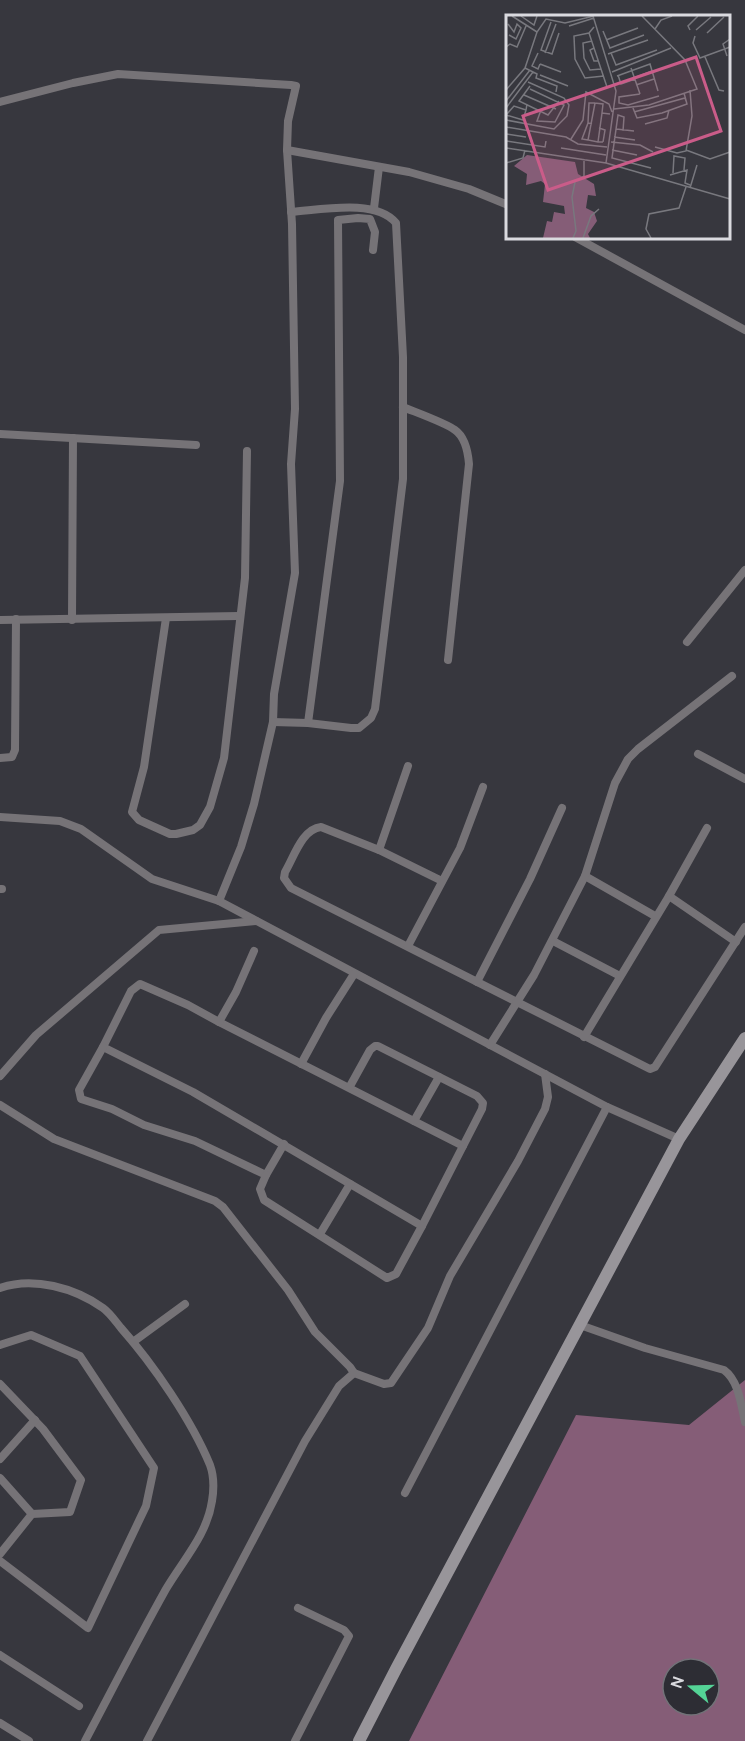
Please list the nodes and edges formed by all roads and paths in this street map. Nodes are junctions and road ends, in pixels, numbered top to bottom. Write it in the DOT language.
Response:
graph roads {
  1 [pos="0,102"];
  2 [pos="287,150"];
  3 [pos="379,167"];
  4 [pos="506,204"];
  5 [pos="374,208"];
  6 [pos="291,212"];
  7 [pos="578,238"];
  8 [pos="373,250"];
  9 [pos="745,330"];
  10 [pos="403,407"];
  11 [pos="0,434"];
  12 [pos="73,438"];
  13 [pos="196,445"];
  14 [pos="247,451"];
  15 [pos="745,570"];
  16 [pos="239,616"];
  17 [pos="165,618"];
  18 [pos="16,619"];
  19 [pos="0,620"];
  20 [pos="72,620"];
  21 [pos="687,642"];
  22 [pos="448,660"];
  23 [pos="732,676"];
  24 [pos="273,722"];
  25 [pos="308,723"];
  26 [pos="698,754"];
  27 [pos="0,758"];
  28 [pos="408,766"];
  29 [pos="745,779"];
  30 [pos="483,787"];
  31 [pos="562,808"];
  32 [pos="0,818"];
  33 [pos="707,828"];
  34 [pos="379,850"];
  35 [pos="585,876"];
  36 [pos="442,881"];
  37 [pos="669,896"];
  38 [pos="219,901"];
  39 [pos="655,916"];
  40 [pos="256,921"];
  41 [pos="745,927"];
  42 [pos="553,941"];
  43 [pos="736,942"];
  44 [pos="408,946"];
  45 [pos="254,951"];
  46 [pos="354,974"];
  47 [pos="620,976"];
  48 [pos="477,982"];
  49 [pos="518,1003"];
  50 [pos="219,1022"];
  51 [pos="584,1037"];
  52 [pos="745,1038"];
  53 [pos="490,1045"];
  54 [pos="103,1047"];
  55 [pos="301,1064"];
  56 [pos="545,1074"];
  57 [pos="0,1076"];
  58 [pos="439,1077"];
  59 [pos="349,1088"];
  60 [pos="0,1105"];
  61 [pos="607,1107"];
  62 [pos="414,1121"];
  63 [pos="679,1139"];
  64 [pos="284,1144"];
  65 [pos="463,1146"];
  66 [pos="266,1175"];
  67 [pos="350,1184"];
  68 [pos="422,1226"];
  69 [pos="320,1234"];
  70 [pos="0,1288"];
  71 [pos="185,1304"];
  72 [pos="580,1325"];
  73 [pos="133,1342"];
  74 [pos="0,1345"];
  75 [pos="354,1373"];
  76 [pos="0,1384"];
  77 [pos="34,1420"];
  78 [pos="745,1422"];
  79 [pos="0,1459"];
  80 [pos="0,1478"];
  81 [pos="405,1494"];
  82 [pos="32,1514"];
  83 [pos="0,1554"];
  84 [pos="0,1561"];
  85 [pos="298,1608"];
  86 [pos="0,1656"];
  87 [pos="79,1706"];
  88 [pos="0,1723"];
  89 [pos="29,1741"];
  90 [pos="85,1741"];
  91 [pos="147,1741"];
  92 [pos="296,1741"];
  93 [pos="359,1741"];
  1 -- 2 [label="street"];
  2 -- 3 [label="street"];
  2 -- 6 [label="street"];
  3 -- 4 [label="street"];
  3 -- 5 [label="street"];
  5 -- 6 [label="street"];
  5 -- 10 [label="street"];
  6 -- 24 [label="street"];
  7 -- 9 [label="street"];
  8 -- 25 [label="street"];
  10 -- 22 [label="street"];
  10 -- 25 [label="street"];
  11 -- 12 [label="street"];
  12 -- 13 [label="street"];
  12 -- 20 [label="street"];
  14 -- 16 [label="street"];
  15 -- 21 [label="street"];
  16 -- 17 [label="street"];
  16 -- 17 [label="street"];
  17 -- 20 [label="street"];
  18 -- 19 [label="street"];
  18 -- 20 [label="street"];
  18 -- 27 [label="street"];
  23 -- 35 [label="street"];
  24 -- 25 [label="street"];
  24 -- 38 [label="street"];
  26 -- 29 [label="street"];
  28 -- 34 [label="street"];
  30 -- 36 [label="street"];
  31 -- 48 [label="street"];
  32 -- 38 [label="street"];
  33 -- 37 [label="street"];
  34 -- 36 [label="street"];
  34 -- 44 [label="street"];
  35 -- 39 [label="street"];
  35 -- 42 [label="street"];
  36 -- 44 [label="street"];
  37 -- 39 [label="street"];
  37 -- 43 [label="street"];
  38 -- 40 [label="street"];
  39 -- 47 [label="street"];
  40 -- 46 [label="street"];
  40 -- 57 [label="street"];
  41 -- 43 [label="street"];
  42 -- 47 [label="street"];
  42 -- 49 [label="street"];
  43 -- 51 [label="street"];
  44 -- 48 [label="street"];
  45 -- 50 [label="street"];
  46 -- 53 [label="street"];
  46 -- 55 [label="street"];
  47 -- 51 [label="street"];
  48 -- 49 [label="street"];
  49 -- 51 [label="street"];
  49 -- 53 [label="street"];
  50 -- 54 [label="street"];
  50 -- 55 [label="street"];
  52 -- 63 [label="main road"];
  53 -- 56 [label="street"];
  54 -- 64 [label="street"];
  54 -- 66 [label="street"];
  55 -- 59 [label="street"];
  56 -- 61 [label="street"];
  56 -- 75 [label="street"];
  58 -- 59 [label="street"];
  58 -- 62 [label="street"];
  58 -- 65 [label="street"];
  59 -- 62 [label="street"];
  60 -- 75 [label="street"];
  61 -- 63 [label="street"];
  61 -- 81 [label="street"];
  62 -- 65 [label="street"];
  63 -- 72 [label="main road"];
  64 -- 66 [label="street"];
  64 -- 67 [label="street"];
  65 -- 68 [label="street"];
  66 -- 69 [label="street"];
  67 -- 68 [label="street"];
  67 -- 69 [label="street"];
  68 -- 69 [label="street"];
  70 -- 73 [label="street"];
  71 -- 73 [label="street"];
  72 -- 78 [label="street"];
  72 -- 93 [label="main road"];
  73 -- 90 [label="street"];
  74 -- 84 [label="street"];
  75 -- 91 [label="street"];
  76 -- 77 [label="street"];
  77 -- 79 [label="street"];
  77 -- 82 [label="street"];
  80 -- 82 [label="street"];
  82 -- 83 [label="street"];
  85 -- 92 [label="street"];
  86 -- 87 [label="street"];
  88 -- 89 [label="street"];
}
